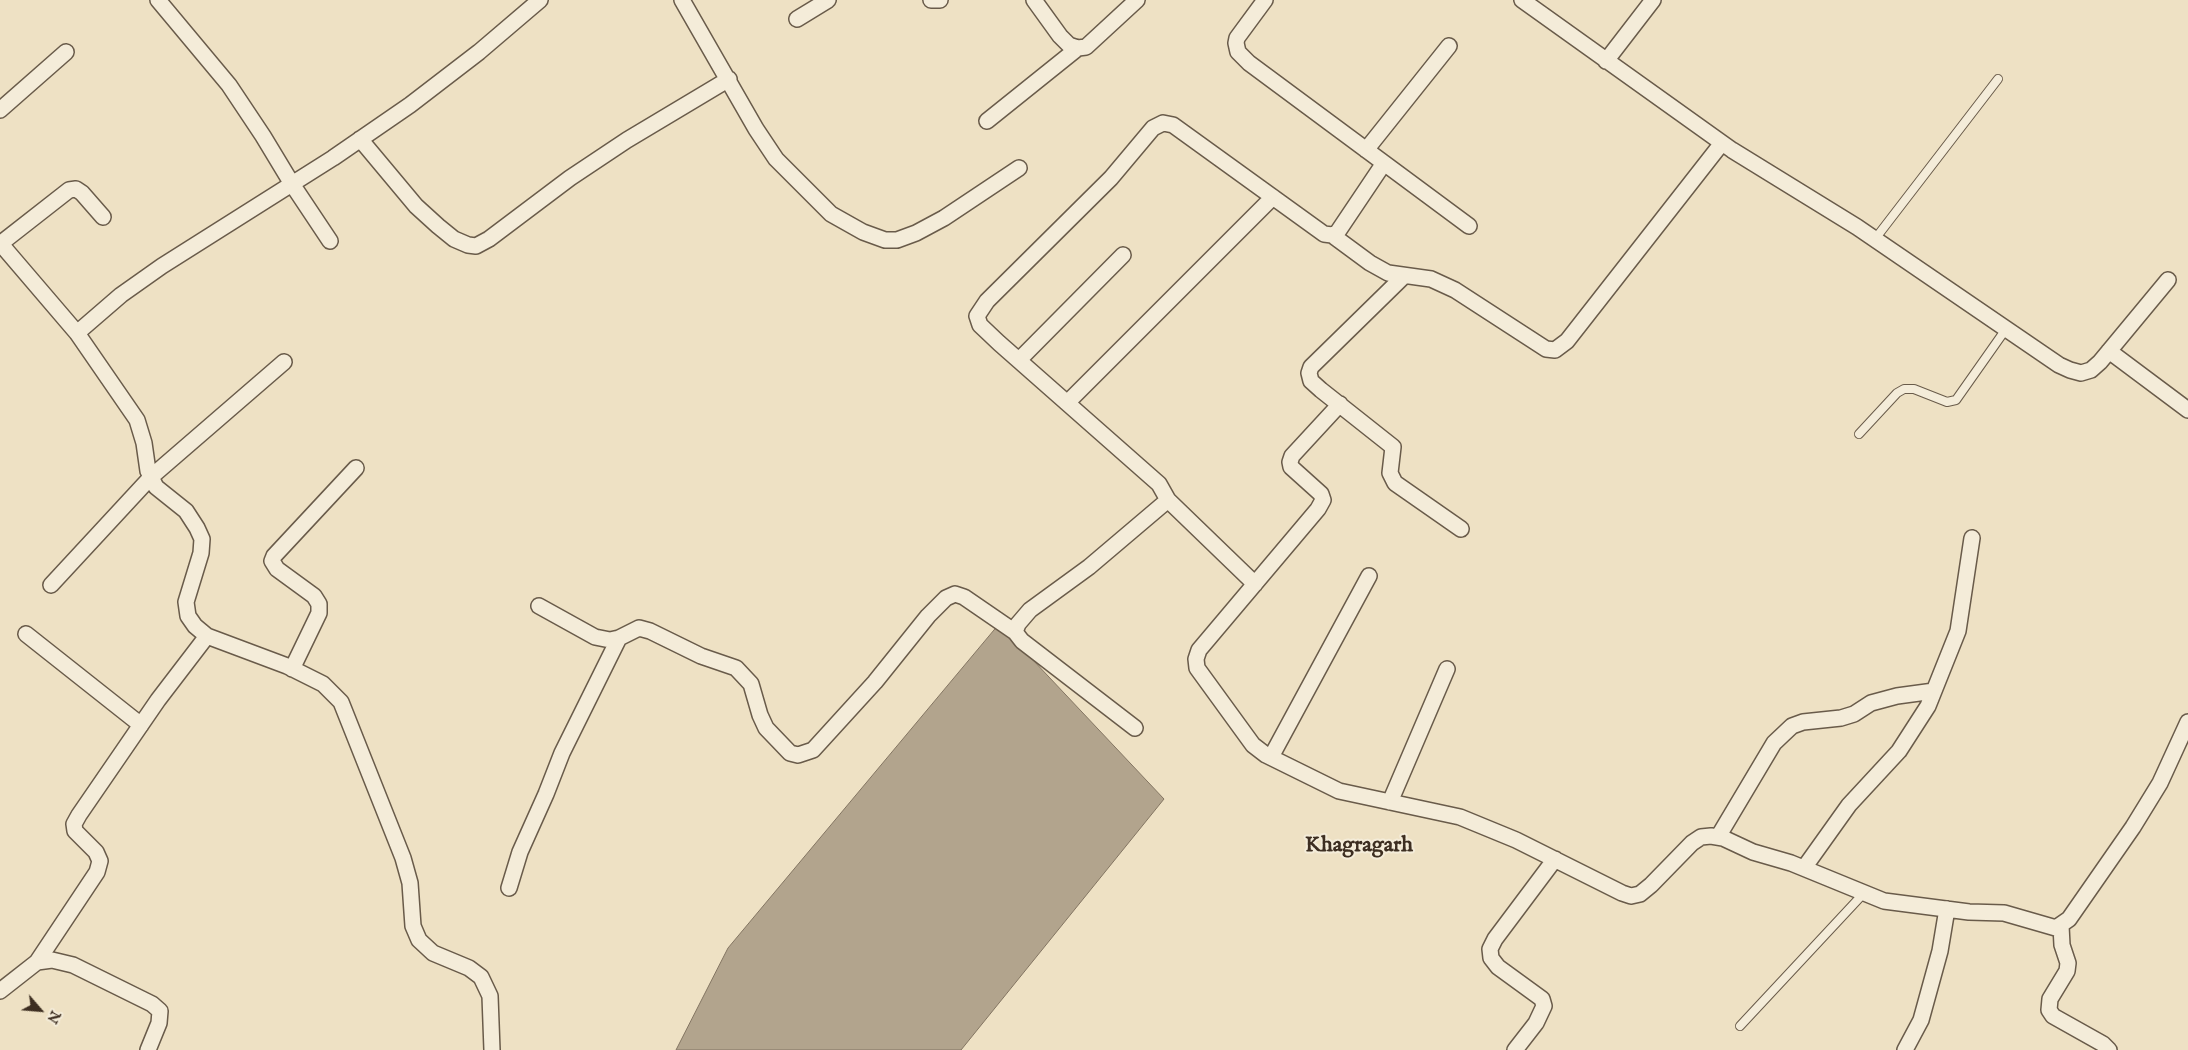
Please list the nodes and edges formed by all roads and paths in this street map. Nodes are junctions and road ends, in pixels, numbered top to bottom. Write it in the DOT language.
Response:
graph roads {
  1 [pos="158,0"];
  2 [pos="540,0"];
  3 [pos="682,0"];
  4 [pos="828,0"];
  5 [pos="931,0"];
  6 [pos="940,0"];
  7 [pos="1034,0"];
  8 [pos="1137,0"];
  9 [pos="1265,0"];
  10 [pos="1522,0"];
  11 [pos="1653,0"];
  12 [pos="798,19"];
  13 [pos="1449,46"];
  14 [pos="1078,48"];
  15 [pos="66,52"];
  16 [pos="1606,61"];
  17 [pos="729,79"];
  18 [pos="1998,79"];
  19 [pos="0,110"];
  20 [pos="987,121"];
  21 [pos="360,139"];
  22 [pos="1722,144"];
  23 [pos="1366,150"];
  24 [pos="1384,163"];
  25 [pos="1019,168"];
  26 [pos="292,184"];
  27 [pos="1273,197"];
  28 [pos="102,217"];
  29 [pos="1469,226"];
  30 [pos="1332,235"];
  31 [pos="1875,239"];
  32 [pos="330,241"];
  33 [pos="0,244"];
  34 [pos="1124,256"];
  35 [pos="1404,276"];
  36 [pos="2168,280"];
  37 [pos="2006,329"];
  38 [pos="77,333"];
  39 [pos="2109,351"];
  40 [pos="1019,360"];
  41 [pos="284,362"];
  42 [pos="1068,402"];
  43 [pos="1340,404"];
  44 [pos="2188,410"];
  45 [pos="1859,434"];
  46 [pos="356,468"];
  47 [pos="150,477"];
  48 [pos="1168,500"];
  49 [pos="1461,530"];
  50 [pos="1972,538"];
  51 [pos="1368,576"];
  52 [pos="1255,584"];
  53 [pos="51,586"];
  54 [pos="539,606"];
  55 [pos="1015,632"];
  56 [pos="26,634"];
  57 [pos="207,636"];
  58 [pos="619,638"];
  59 [pos="292,669"];
  60 [pos="1447,669"];
  61 [pos="1934,691"];
  62 [pos="2188,722"];
  63 [pos="141,725"];
  64 [pos="1135,728"];
  65 [pos="1271,757"];
  66 [pos="1390,802"];
  67 [pos="1718,837"];
  68 [pos="1555,859"];
  69 [pos="1804,868"];
  70 [pos="509,888"];
  71 [pos="1864,893"];
  72 [pos="1947,909"];
  73 [pos="2061,926"];
  74 [pos="37,962"];
  75 [pos="0,991"];
  76 [pos="1740,1026"];
  77 [pos="148,1050"];
  78 [pos="492,1050"];
  79 [pos="1514,1050"];
  80 [pos="1905,1050"];
  81 [pos="2109,1050"];
  1 -- 26 [label="street"];
  2 -- 21 [label="street"];
  3 -- 17 [label="street"];
  4 -- 12 [label="street"];
  5 -- 6 [label="street"];
  7 -- 14 [label="street"];
  8 -- 14 [label="street"];
  9 -- 23 [label="street"];
  10 -- 16 [label="street"];
  11 -- 16 [label="street"];
  13 -- 23 [label="street"];
  14 -- 20 [label="street"];
  15 -- 19 [label="street"];
  16 -- 22 [label="street"];
  17 -- 21 [label="street"];
  17 -- 25 [label="street"];
  18 -- 31 [label="lane"];
  21 -- 26 [label="street"];
  22 -- 31 [label="street"];
  22 -- 35 [label="street"];
  23 -- 24 [label="street"];
  24 -- 29 [label="street"];
  24 -- 30 [label="street"];
  26 -- 32 [label="street"];
  26 -- 38 [label="street"];
  27 -- 30 [label="street"];
  27 -- 40 [label="street"];
  27 -- 42 [label="street"];
  28 -- 33 [label="street"];
  30 -- 35 [label="street"];
  31 -- 37 [label="street"];
  33 -- 38 [label="street"];
  34 -- 40 [label="street"];
  35 -- 43 [label="street"];
  36 -- 39 [label="street"];
  37 -- 39 [label="street"];
  37 -- 45 [label="lane"];
  38 -- 47 [label="street"];
  39 -- 44 [label="street"];
  40 -- 42 [label="street"];
  41 -- 47 [label="street"];
  42 -- 48 [label="street"];
  43 -- 49 [label="street"];
  43 -- 52 [label="street"];
  46 -- 59 [label="street"];
  47 -- 53 [label="street"];
  47 -- 57 [label="street"];
  48 -- 52 [label="street"];
  48 -- 55 [label="street"];
  50 -- 61 [label="street"];
  51 -- 65 [label="street"];
  52 -- 65 [label="street"];
  54 -- 58 [label="street"];
  55 -- 58 [label="street"];
  55 -- 64 [label="street"];
  56 -- 63 [label="street"];
  57 -- 59 [label="street"];
  57 -- 63 [label="street"];
  58 -- 70 [label="street"];
  59 -- 78 [label="street"];
  60 -- 66 [label="street"];
  61 -- 67 [label="street"];
  61 -- 69 [label="street"];
  62 -- 73 [label="street"];
  63 -- 74 [label="street"];
  65 -- 66 [label="street"];
  66 -- 68 [label="street"];
  67 -- 68 [label="street"];
  67 -- 69 [label="street"];
  68 -- 79 [label="street"];
  69 -- 71 [label="street"];
  71 -- 72 [label="street"];
  71 -- 76 [label="lane"];
  72 -- 73 [label="street"];
  72 -- 80 [label="street"];
  73 -- 81 [label="street"];
  74 -- 75 [label="street"];
  74 -- 77 [label="street"];
}
